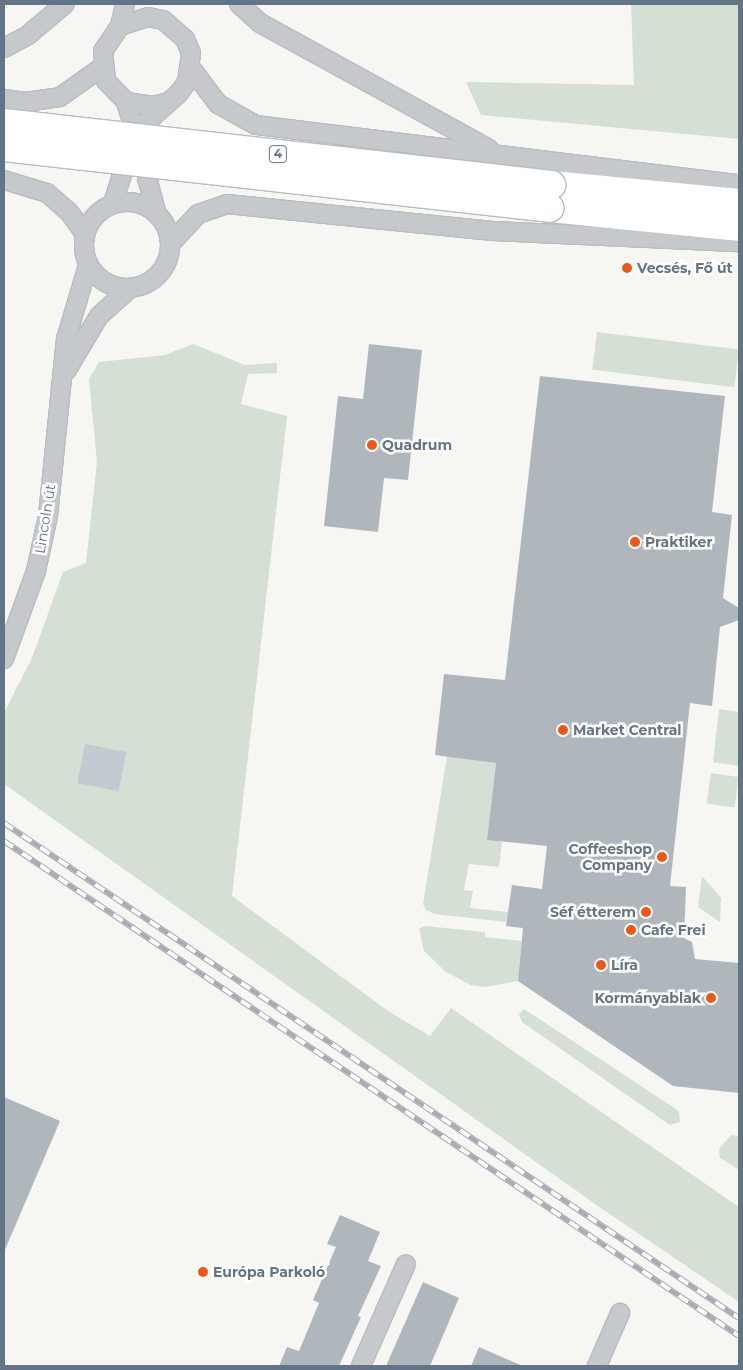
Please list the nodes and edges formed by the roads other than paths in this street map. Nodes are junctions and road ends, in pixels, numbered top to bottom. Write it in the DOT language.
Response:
graph roads {
  1 [pos="65,4"];
  2 [pos="125,4"];
  3 [pos="239,4"];
  4 [pos="161,12"];
  5 [pos="120,26"];
  6 [pos="4,48"];
  7 [pos="102,67"];
  8 [pos="191,68"];
  9 [pos="4,100"];
  10 [pos="126,102"];
  11 [pos="168,102"];
  12 [pos="4,122"];
  13 [pos="4,147"];
  14 [pos="498,154"];
  15 [pos="4,180"];
  16 [pos="739,184"];
  17 [pos="551,197"];
  18 [pos="113,203"];
  19 [pos="739,203"];
  20 [pos="156,211"];
  21 [pos="739,227"];
  22 [pos="85,234"];
  23 [pos="739,242"];
  24 [pos="171,243"];
  25 [pos="88,265"];
  26 [pos="129,288"];
  27 [pos="64,373"];
  28 [pos="4,659"];
  29 [pos="406,1264"];
  30 [pos="620,1313"];
  31 [pos="361,1366"];
  32 [pos="597,1366"];
  1 -- 6 [label="street"];
  2 -- 5 [label="street"];
  3 -- 14 [label="street"];
  4 -- 5 [label="street"];
  4 -- 8 [label="street"];
  5 -- 7 [label="street"];
  7 -- 9 [label="street"];
  7 -- 10 [label="street"];
  8 -- 11 [label="street"];
  8 -- 14 [label="street"];
  10 -- 11 [label="street"];
  10 -- 18 [label="street"];
  11 -- 20 [label="street"];
  12 -- 17 [label="main road, 4, bridge"];
  13 -- 17 [label="main road, 4, bridge"];
  14 -- 16 [label="street"];
  15 -- 22 [label="street"];
  17 -- 19 [label="main road, 4"];
  17 -- 21 [label="main road, 4"];
  18 -- 20 [label="street"];
  18 -- 22 [label="street"];
  20 -- 24 [label="street"];
  22 -- 25 [label="street"];
  23 -- 24 [label="street"];
  24 -- 26 [label="street"];
  25 -- 26 [label="street"];
  25 -- 27 [label="street, Lincoln út"];
  26 -- 27 [label="street, Lincoln út"];
  27 -- 28 [label="street, Lincoln út"];
  29 -- 31 [label="street"];
  30 -- 32 [label="street"];
}
